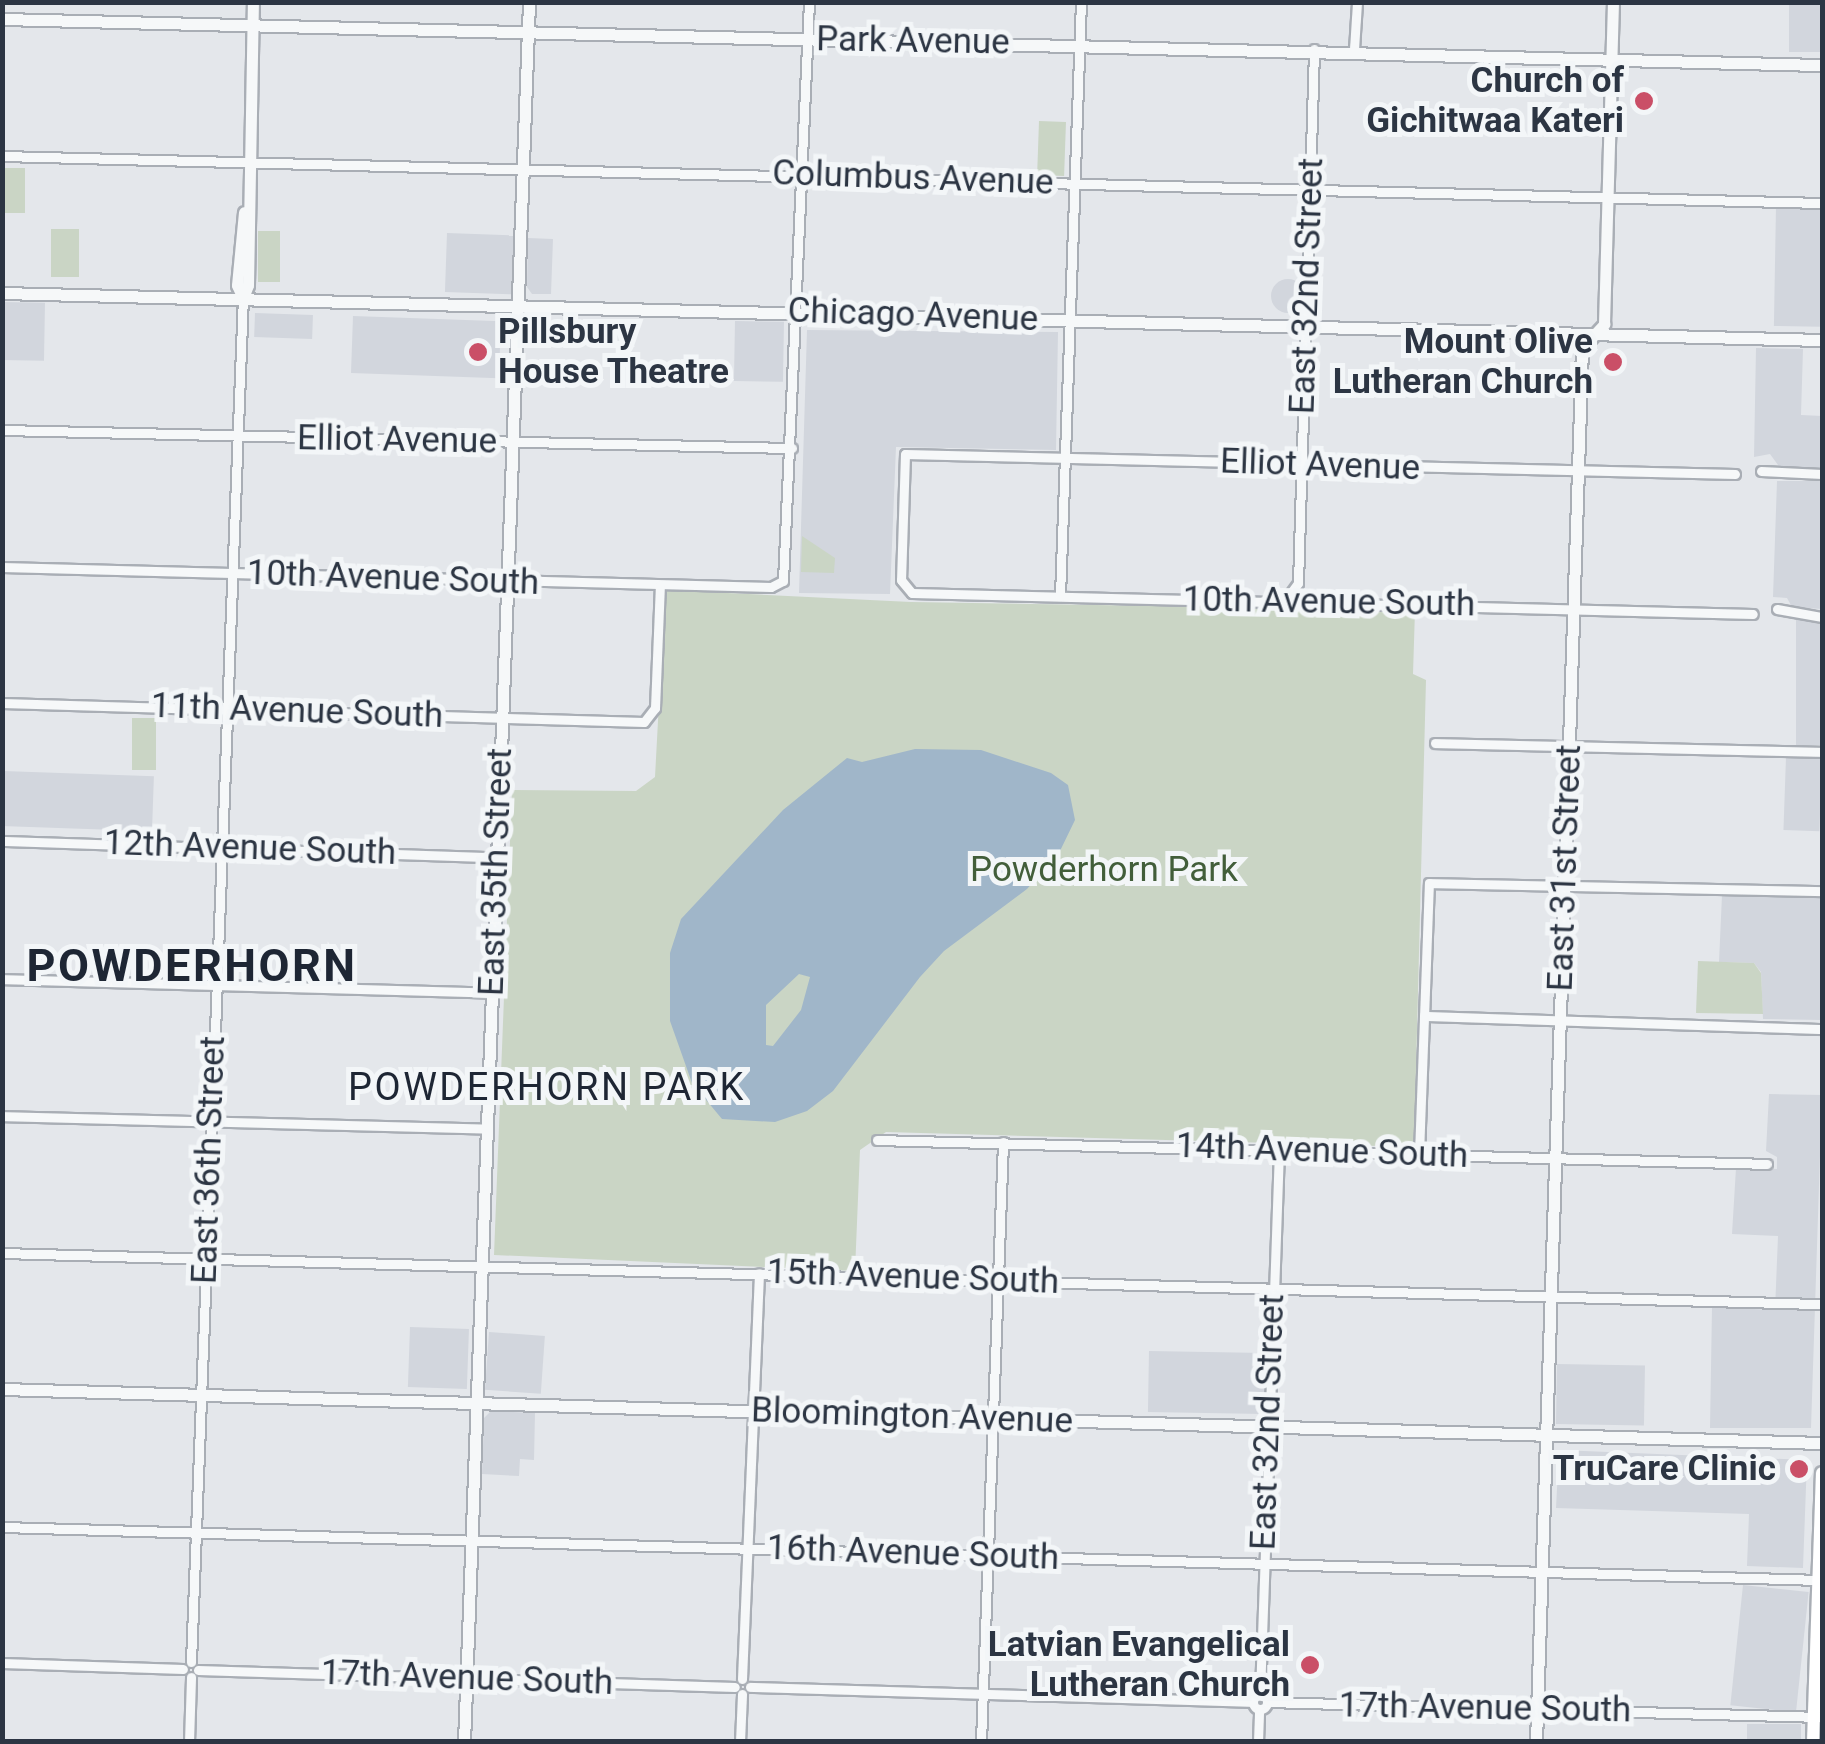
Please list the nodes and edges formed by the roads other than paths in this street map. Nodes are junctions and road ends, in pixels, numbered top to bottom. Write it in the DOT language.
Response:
graph roads {
  1 [pos="254,2"];
  2 [pos="529,2"];
  3 [pos="809,2"];
  4 [pos="1081,2"];
  5 [pos="1357,2"];
  6 [pos="1614,2"];
  7 [pos="2,19"];
  8 [pos="252,25"];
  9 [pos="528,33"];
  10 [pos="804,38"];
  11 [pos="1080,44"];
  12 [pos="1314,49"];
  13 [pos="1354,49"];
  14 [pos="1612,58"];
  15 [pos="1822,65"];
  16 [pos="2,156"];
  17 [pos="247,161"];
  18 [pos="522,169"];
  19 [pos="800,175"];
  20 [pos="1074,183"];
  21 [pos="1310,189"];
  22 [pos="1608,196"];
  23 [pos="1822,202"];
  24 [pos="2,293"];
  25 [pos="242,298"];
  26 [pos="518,305"];
  27 [pos="796,312"];
  28 [pos="1068,320"];
  29 [pos="1306,325"];
  30 [pos="1592,334"];
  31 [pos="1822,340"];
  32 [pos="2,430"];
  33 [pos="237,436"];
  34 [pos="513,443"];
  35 [pos="792,448"];
  36 [pos="1064,458"];
  37 [pos="1301,464"];
  38 [pos="1761,471"];
  39 [pos="1578,472"];
  40 [pos="1735,474"];
  41 [pos="1822,474"];
  42 [pos="2,567"];
  43 [pos="232,573"];
  44 [pos="507,581"];
  45 [pos="1298,583"];
  46 [pos="660,585"];
  47 [pos="905,588"];
  48 [pos="1060,596"];
  49 [pos="1285,600"];
  50 [pos="1318,601"];
  51 [pos="1575,608"];
  52 [pos="1777,609"];
  53 [pos="1753,614"];
  54 [pos="1822,617"];
  55 [pos="2,703"];
  56 [pos="226,710"];
  57 [pos="501,717"];
  58 [pos="1435,743"];
  59 [pos="1569,745"];
  60 [pos="1822,752"];
  61 [pos="2,841"];
  62 [pos="222,847"];
  63 [pos="496,857"];
  64 [pos="1565,884"];
  65 [pos="1822,891"];
  66 [pos="2,979"];
  67 [pos="215,984"];
  68 [pos="492,993"];
  69 [pos="1424,1016"];
  70 [pos="1560,1021"];
  71 [pos="1822,1029"];
  72 [pos="2,1116"];
  73 [pos="211,1122"];
  74 [pos="487,1129"];
  75 [pos="877,1140"];
  76 [pos="1003,1142"];
  77 [pos="1279,1150"];
  78 [pos="1418,1154"];
  79 [pos="1556,1158"];
  80 [pos="1767,1164"];
  81 [pos="2,1253"];
  82 [pos="206,1259"];
  83 [pos="482,1266"];
  84 [pos="759,1273"];
  85 [pos="996,1281"];
  86 [pos="1273,1288"];
  87 [pos="1550,1296"];
  88 [pos="1822,1304"];
  89 [pos="2,1389"];
  90 [pos="200,1396"];
  91 [pos="476,1404"];
  92 [pos="752,1412"];
  93 [pos="992,1418"];
  94 [pos="1267,1426"];
  95 [pos="1545,1434"];
  96 [pos="1822,1443"];
  97 [pos="1822,1473"];
  98 [pos="2,1527"];
  99 [pos="196,1533"];
  100 [pos="472,1541"];
  101 [pos="747,1549"];
  102 [pos="988,1556"];
  103 [pos="1264,1564"];
  104 [pos="1542,1572"];
  105 [pos="1821,1580"];
  106 [pos="2,1664"];
  107 [pos="191,1670"];
  108 [pos="466,1678"];
  109 [pos="742,1687"];
  110 [pos="983,1693"];
  111 [pos="1260,1702"];
  112 [pos="1537,1710"];
  113 [pos="1818,1717"];
  114 [pos="189,1742"];
  115 [pos="464,1742"];
  116 [pos="740,1742"];
  117 [pos="981,1742"];
  118 [pos="1258,1742"];
  119 [pos="1536,1742"];
  120 [pos="1814,1742"];
  1 -- 8 [label="street, East 36th Street"];
  2 -- 9 [label="street, East 35th Street"];
  3 -- 10 [label="street"];
  4 -- 11 [label="street"];
  5 -- 13 [label="street"];
  6 -- 14 [label="street, East 31st Street"];
  7 -- 8 [label="street, Park Avenue"];
  8 -- 9 [label="street, Park Avenue"];
  8 -- 17 [label="street, East 36th Street"];
  9 -- 10 [label="street, Park Avenue"];
  9 -- 18 [label="street, East 35th Street"];
  10 -- 11 [label="street, Park Avenue"];
  10 -- 19 [label="street"];
  11 -- 12 [label="street, Park Avenue"];
  11 -- 20 [label="street"];
  12 -- 13 [label="street, Park Avenue"];
  12 -- 21 [label="street, East 32nd Street"];
  13 -- 14 [label="street, Park Avenue"];
  14 -- 15 [label="street, Park Avenue"];
  14 -- 22 [label="street, East 31st Street"];
  16 -- 17 [label="street, Columbus Avenue"];
  17 -- 18 [label="street, Columbus Avenue"];
  17 -- 25 [label="street, East 36th Street"];
  18 -- 19 [label="street, Columbus Avenue"];
  18 -- 26 [label="street, East 35th Street"];
  19 -- 20 [label="street, Columbus Avenue"];
  19 -- 27 [label="street"];
  20 -- 21 [label="street, Columbus Avenue"];
  20 -- 28 [label="street"];
  21 -- 22 [label="street, Columbus Avenue"];
  21 -- 29 [label="street, East 32nd Street"];
  22 -- 23 [label="street, Columbus Avenue"];
  22 -- 30 [label="street, East 31st Street"];
  24 -- 25 [label="street, Chicago Avenue"];
  25 -- 26 [label="street, Chicago Avenue"];
  25 -- 33 [label="street, East 36th Street"];
  26 -- 27 [label="street, Chicago Avenue"];
  26 -- 34 [label="street, East 35th Street"];
  27 -- 28 [label="street, Chicago Avenue"];
  27 -- 35 [label="street"];
  28 -- 29 [label="street, Chicago Avenue"];
  28 -- 36 [label="street"];
  29 -- 30 [label="street, Chicago Avenue"];
  29 -- 37 [label="street, East 32nd Street"];
  30 -- 31 [label="street, Chicago Avenue"];
  30 -- 39 [label="street, East 31st Street"];
  32 -- 33 [label="street, Elliot Avenue"];
  33 -- 34 [label="street, Elliot Avenue"];
  33 -- 43 [label="street, East 36th Street"];
  34 -- 35 [label="street, Elliot Avenue"];
  34 -- 44 [label="street, East 35th Street"];
  35 -- 46 [label="street, 10th Avenue South"];
  36 -- 37 [label="street, Elliot Avenue"];
  36 -- 47 [label="street, Elliot Avenue"];
  36 -- 48 [label="street"];
  37 -- 39 [label="street, Elliot Avenue"];
  37 -- 45 [label="street, East 32nd Street"];
  38 -- 41 [label="street"];
  39 -- 40 [label="street, Elliot Avenue"];
  39 -- 51 [label="street, East 31st Street"];
  42 -- 43 [label="street, 10th Avenue South"];
  43 -- 44 [label="street, 10th Avenue South"];
  43 -- 56 [label="street, East 36th Street"];
  44 -- 46 [label="street, 10th Avenue South"];
  44 -- 57 [label="street, East 35th Street"];
  45 -- 49 [label="street"];
  45 -- 50 [label="street"];
  46 -- 57 [label="street, 11th Avenue South"];
  47 -- 48 [label="street, 10th Avenue South"];
  48 -- 49 [label="street, 10th Avenue South"];
  49 -- 50 [label="street, 10th Avenue South"];
  50 -- 51 [label="street, 10th Avenue South"];
  51 -- 53 [label="street, 10th Avenue South"];
  51 -- 59 [label="street, East 31st Street"];
  52 -- 54 [label="street"];
  55 -- 56 [label="street, 11th Avenue South"];
  56 -- 57 [label="street, 11th Avenue South"];
  56 -- 62 [label="street, East 36th Street"];
  57 -- 63 [label="street, East 35th Street"];
  58 -- 59 [label="street"];
  59 -- 60 [label="street"];
  59 -- 64 [label="street, East 31st Street"];
  61 -- 62 [label="street, 12th Avenue South"];
  62 -- 63 [label="street, 12th Avenue South"];
  62 -- 67 [label="street, East 36th Street"];
  63 -- 68 [label="street, East 35th Street"];
  64 -- 65 [label="street"];
  64 -- 69 [label="street"];
  64 -- 70 [label="street, East 31st Street"];
  66 -- 67 [label="street"];
  67 -- 68 [label="street"];
  67 -- 73 [label="street, East 36th Street"];
  68 -- 74 [label="street, East 35th Street"];
  69 -- 70 [label="street"];
  69 -- 78 [label="street"];
  70 -- 71 [label="street"];
  70 -- 79 [label="street, East 31st Street"];
  72 -- 73 [label="street"];
  73 -- 74 [label="street"];
  73 -- 82 [label="street, East 36th Street"];
  74 -- 83 [label="street, East 35th Street"];
  75 -- 76 [label="street, 14th Avenue South"];
  76 -- 77 [label="street, 14th Avenue South"];
  76 -- 85 [label="street"];
  77 -- 78 [label="street, 14th Avenue South"];
  77 -- 86 [label="street, East 32nd Street"];
  78 -- 79 [label="street, 14th Avenue South"];
  79 -- 80 [label="street, 14th Avenue South"];
  79 -- 87 [label="street, East 31st Street"];
  81 -- 82 [label="street, 15th Avenue South"];
  82 -- 83 [label="street, 15th Avenue South"];
  82 -- 90 [label="street, East 36th Street"];
  83 -- 84 [label="street, 15th Avenue South"];
  83 -- 91 [label="street, East 35th Street"];
  84 -- 85 [label="street, 15th Avenue South"];
  84 -- 92 [label="street"];
  85 -- 86 [label="street, 15th Avenue South"];
  85 -- 93 [label="street"];
  86 -- 87 [label="street, 15th Avenue South"];
  86 -- 94 [label="street, East 32nd Street"];
  87 -- 88 [label="street, 15th Avenue South"];
  87 -- 95 [label="street, East 31st Street"];
  89 -- 90 [label="street, Bloomington Avenue"];
  90 -- 91 [label="street, Bloomington Avenue"];
  90 -- 99 [label="street, East 36th Street"];
  91 -- 92 [label="street, Bloomington Avenue"];
  91 -- 100 [label="street, East 35th Street"];
  92 -- 93 [label="street, Bloomington Avenue"];
  92 -- 101 [label="street"];
  93 -- 94 [label="street, Bloomington Avenue"];
  93 -- 102 [label="street"];
  94 -- 95 [label="street, Bloomington Avenue"];
  94 -- 103 [label="street, East 32nd Street"];
  95 -- 96 [label="street, Bloomington Avenue"];
  95 -- 104 [label="street, East 31st Street"];
  97 -- 105 [label="main road"];
  98 -- 99 [label="street, 16th Avenue South"];
  99 -- 100 [label="street, 16th Avenue South"];
  99 -- 107 [label="street, East 36th Street"];
  100 -- 101 [label="street, 16th Avenue South"];
  100 -- 108 [label="street, East 35th Street"];
  101 -- 102 [label="street, 16th Avenue South"];
  101 -- 109 [label="street"];
  102 -- 103 [label="street, 16th Avenue South"];
  102 -- 110 [label="street"];
  103 -- 104 [label="street, 16th Avenue South"];
  103 -- 111 [label="street, East 32nd Street"];
  104 -- 105 [label="street, 16th Avenue South"];
  104 -- 112 [label="street, East 31st Street"];
  105 -- 113 [label="main road"];
  106 -- 107 [label="street, 17th Avenue South"];
  107 -- 108 [label="street, 17th Avenue South"];
  107 -- 114 [label="street, East 36th Street"];
  108 -- 109 [label="street, 17th Avenue South"];
  108 -- 115 [label="street, East 35th Street"];
  109 -- 110 [label="street, 17th Avenue South"];
  109 -- 116 [label="street"];
  110 -- 111 [label="street, 17th Avenue South"];
  110 -- 117 [label="street"];
  111 -- 112 [label="street, 17th Avenue South"];
  111 -- 118 [label="street, East 32nd Street"];
  112 -- 113 [label="street, 17th Avenue South"];
  112 -- 119 [label="street, East 31st Street"];
  113 -- 120 [label="main road"];
}
